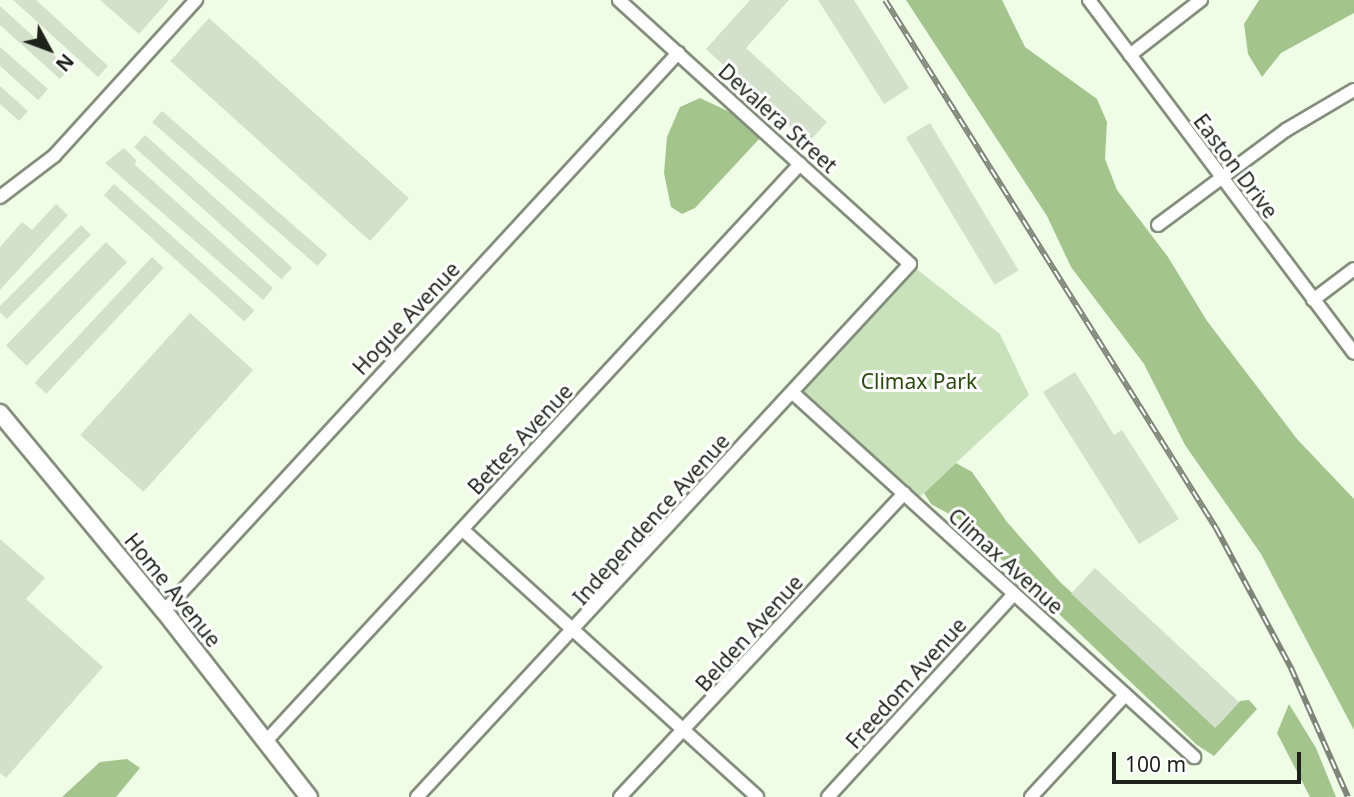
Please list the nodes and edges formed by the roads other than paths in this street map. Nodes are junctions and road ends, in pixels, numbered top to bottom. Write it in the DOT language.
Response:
graph roads {
  1 [pos="196,0"];
  2 [pos="619,0"];
  3 [pos="1089,0"];
  4 [pos="1201,0"];
  5 [pos="678,53"];
  6 [pos="1130,55"];
  7 [pos="1354,90"];
  8 [pos="800,164"];
  9 [pos="1221,178"];
  10 [pos="0,197"];
  11 [pos="1158,225"];
  12 [pos="910,264"];
  13 [pos="1354,269"];
  14 [pos="1313,300"];
  15 [pos="1354,353"];
  16 [pos="793,393"];
  17 [pos="0,413"];
  18 [pos="904,493"];
  19 [pos="463,530"];
  20 [pos="1013,595"];
  21 [pos="164,611"];
  22 [pos="575,631"];
  23 [pos="1125,695"];
  24 [pos="685,732"];
  25 [pos="267,740"];
  26 [pos="1194,757"];
  27 [pos="309,797"];
  28 [pos="417,797"];
  29 [pos="620,797"];
  30 [pos="757,797"];
  31 [pos="828,797"];
  32 [pos="1031,797"];
  1 -- 10 [label="street"];
  2 -- 5 [label="street, Devalera Street"];
  3 -- 6 [label="street, Easton Drive"];
  4 -- 6 [label="street"];
  5 -- 8 [label="street, Devalera Street"];
  5 -- 21 [label="street, Hogue Avenue"];
  6 -- 9 [label="street, Easton Drive"];
  7 -- 9 [label="street"];
  8 -- 12 [label="street, Devalera Street"];
  8 -- 19 [label="street, Bettes Avenue"];
  9 -- 11 [label="street"];
  9 -- 14 [label="street, Easton Drive"];
  12 -- 16 [label="street, Independence Avenue"];
  13 -- 14 [label="street"];
  14 -- 15 [label="street, Easton Drive"];
  16 -- 18 [label="street, Climax Avenue"];
  16 -- 22 [label="street, Independence Avenue"];
  17 -- 21 [label="street, Home Avenue"];
  18 -- 20 [label="street, Climax Avenue"];
  18 -- 24 [label="street, Belden Avenue"];
  19 -- 22 [label="street"];
  19 -- 25 [label="street, Bettes Avenue"];
  20 -- 23 [label="street, Climax Avenue"];
  20 -- 31 [label="street, Freedom Avenue"];
  21 -- 25 [label="street, Home Avenue"];
  22 -- 24 [label="street"];
  22 -- 28 [label="street, Independence Avenue"];
  23 -- 26 [label="street, Climax Avenue"];
  23 -- 32 [label="street"];
  24 -- 29 [label="street, Belden Avenue"];
  24 -- 30 [label="street"];
  25 -- 27 [label="street, Home Avenue"];
}
